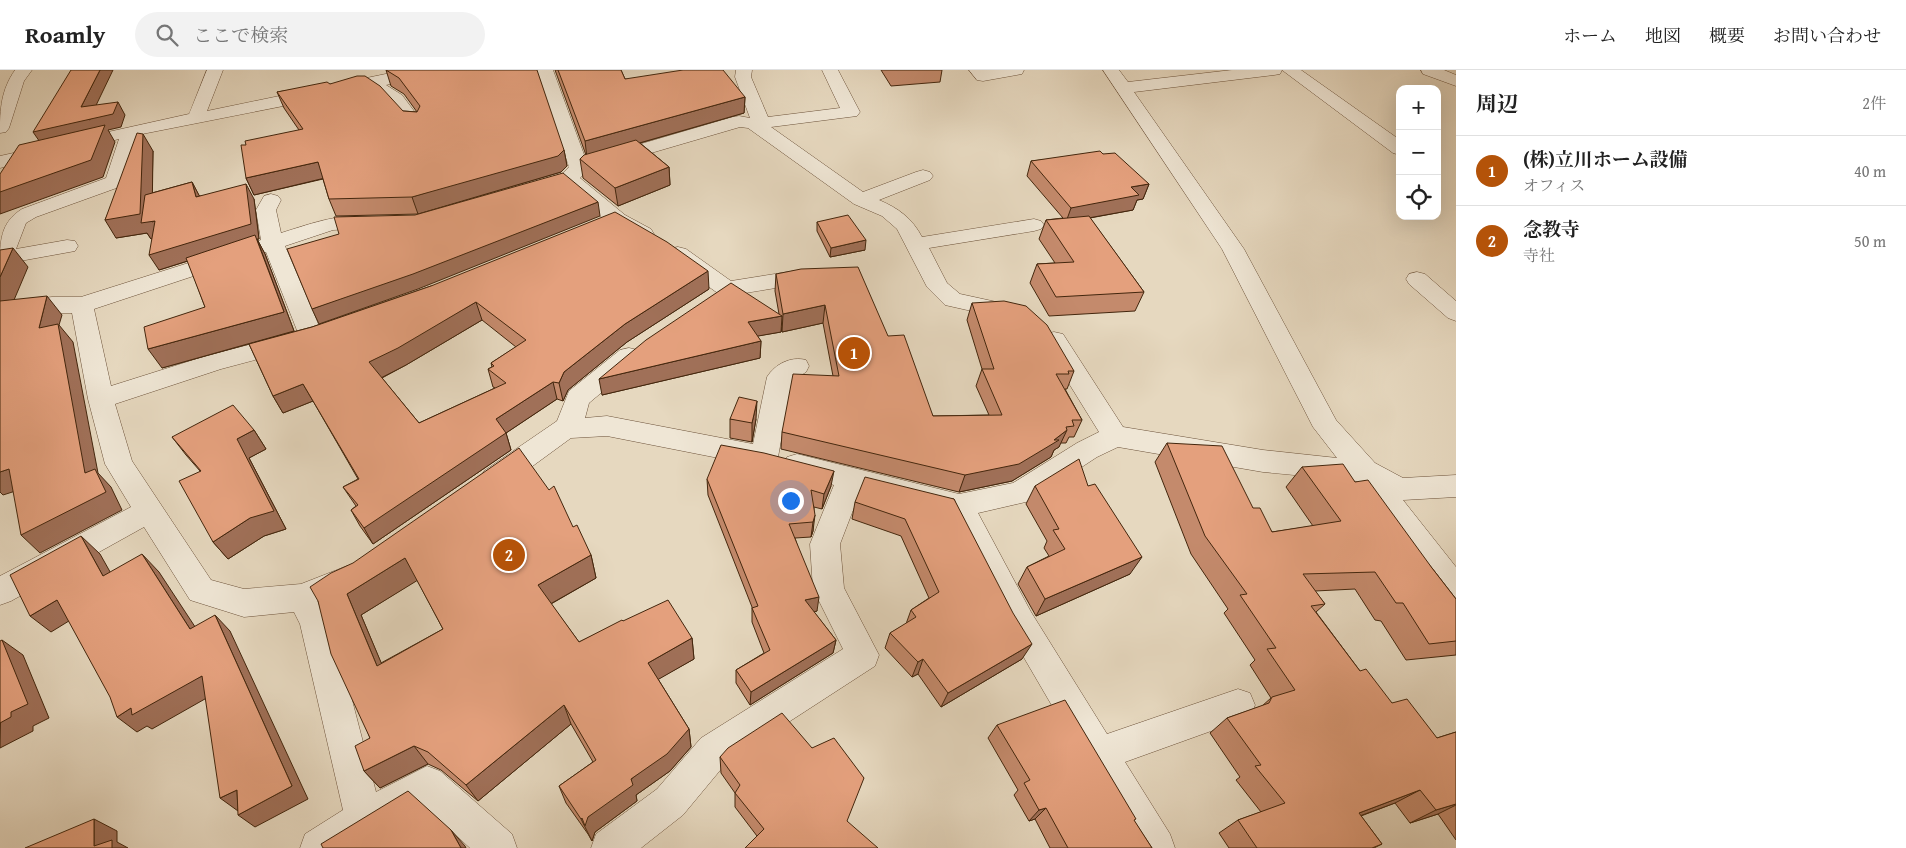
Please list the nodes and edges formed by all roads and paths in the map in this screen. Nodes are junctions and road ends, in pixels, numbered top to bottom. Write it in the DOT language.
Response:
graph roads {
  1 [pos="24,70"];
  2 [pos="215,70"];
  3 [pos="545,70"];
  4 [pos="744,70"];
  5 [pos="830,70"];
  6 [pos="1016,70"];
  7 [pos="1274,70"];
  8 [pos="1290,70"];
  9 [pos="1429,70"];
  10 [pos="419,71"];
  11 [pos="980,73"];
  12 [pos="959,76"];
  13 [pos="1117,79"];
  14 [pos="1456,81"];
  15 [pos="372,83"];
  16 [pos="198,119"];
  17 [pos="414,123"];
  18 [pos="754,124"];
  19 [pos="0,128"];
  20 [pos="127,132"];
  21 [pos="1396,146"];
  22 [pos="0,162"];
  23 [pos="574,173"];
  24 [pos="923,176"];
  25 [pos="516,194"];
  26 [pos="271,200"];
  27 [pos="861,200"];
  28 [pos="390,222"];
  29 [pos="1034,225"];
  30 [pos="273,244"];
  31 [pos="916,244"];
  32 [pos="67,246"];
  33 [pos="1,259"];
  34 [pos="800,277"];
  35 [pos="1417,279"];
  36 [pos="82,305"];
  37 [pos="0,311"];
  38 [pos="1456,313"];
  39 [pos="358,322"];
  40 [pos="311,337"];
  41 [pos="645,344"];
  42 [pos="797,366"];
  43 [pos="101,399"];
  44 [pos="568,429"];
  45 [pos="1115,436"];
  46 [pos="764,457"];
  47 [pos="1364,472"];
  48 [pos="850,478"];
  49 [pos="1456,486"];
  50 [pos="476,491"];
  51 [pos="959,506"];
  52 [pos="149,511"];
  53 [pos="371,564"];
  54 [pos="0,591"];
  55 [pos="1456,591"];
  56 [pos="303,598"];
  57 [pos="1238,705"];
  58 [pos="1099,754"];
  59 [pos="364,819"];
  60 [pos="319,848"];
  61 [pos="498,848"];
  62 [pos="610,848"];
  63 [pos="1156,848"];
  1 -- 19 [label="street"];
  2 -- 16 [label="street"];
  3 -- 23 [label="street"];
  4 -- 18 [label="street"];
  5 -- 18 [label="street"];
  6 -- 11 [label="street"];
  7 -- 13 [label="street"];
  8 -- 21 [label="street"];
  9 -- 14 [label="street"];
  10 -- 15 [label="street"];
  11 -- 12 [label="street"];
  13 -- 47 [label="street"];
  15 -- 16 [label="street"];
  15 -- 17 [label="street"];
  16 -- 20 [label="street"];
  18 -- 23 [label="street"];
  18 -- 27 [label="street"];
  20 -- 22 [label="street"];
  20 -- 33 [label="street"];
  23 -- 25 [label="street"];
  23 -- 34 [label="street"];
  24 -- 27 [label="street"];
  26 -- 30 [label="street"];
  27 -- 31 [label="street"];
  28 -- 30 [label="street"];
  29 -- 31 [label="street"];
  30 -- 36 [label="street"];
  30 -- 40 [label="street"];
  31 -- 45 [label="street"];
  32 -- 33 [label="street"];
  35 -- 38 [label="street"];
  36 -- 37 [label="street"];
  36 -- 43 [label="street"];
  39 -- 40 [label="street"];
  40 -- 43 [label="street"];
  41 -- 44 [label="street"];
  42 -- 46 [label="street"];
  43 -- 52 [label="street"];
  44 -- 46 [label="street"];
  44 -- 50 [label="street"];
  45 -- 47 [label="street"];
  45 -- 51 [label="street"];
  46 -- 48 [label="street"];
  47 -- 49 [label="street"];
  47 -- 55 [label="street"];
  48 -- 51 [label="street"];
  48 -- 62 [label="street"];
  51 -- 58 [label="street"];
  52 -- 54 [label="street"];
  52 -- 56 [label="street"];
  53 -- 56 [label="street"];
  56 -- 59 [label="street"];
  57 -- 58 [label="street"];
  58 -- 63 [label="street"];
  59 -- 60 [label="street"];
  59 -- 61 [label="street"];
}
